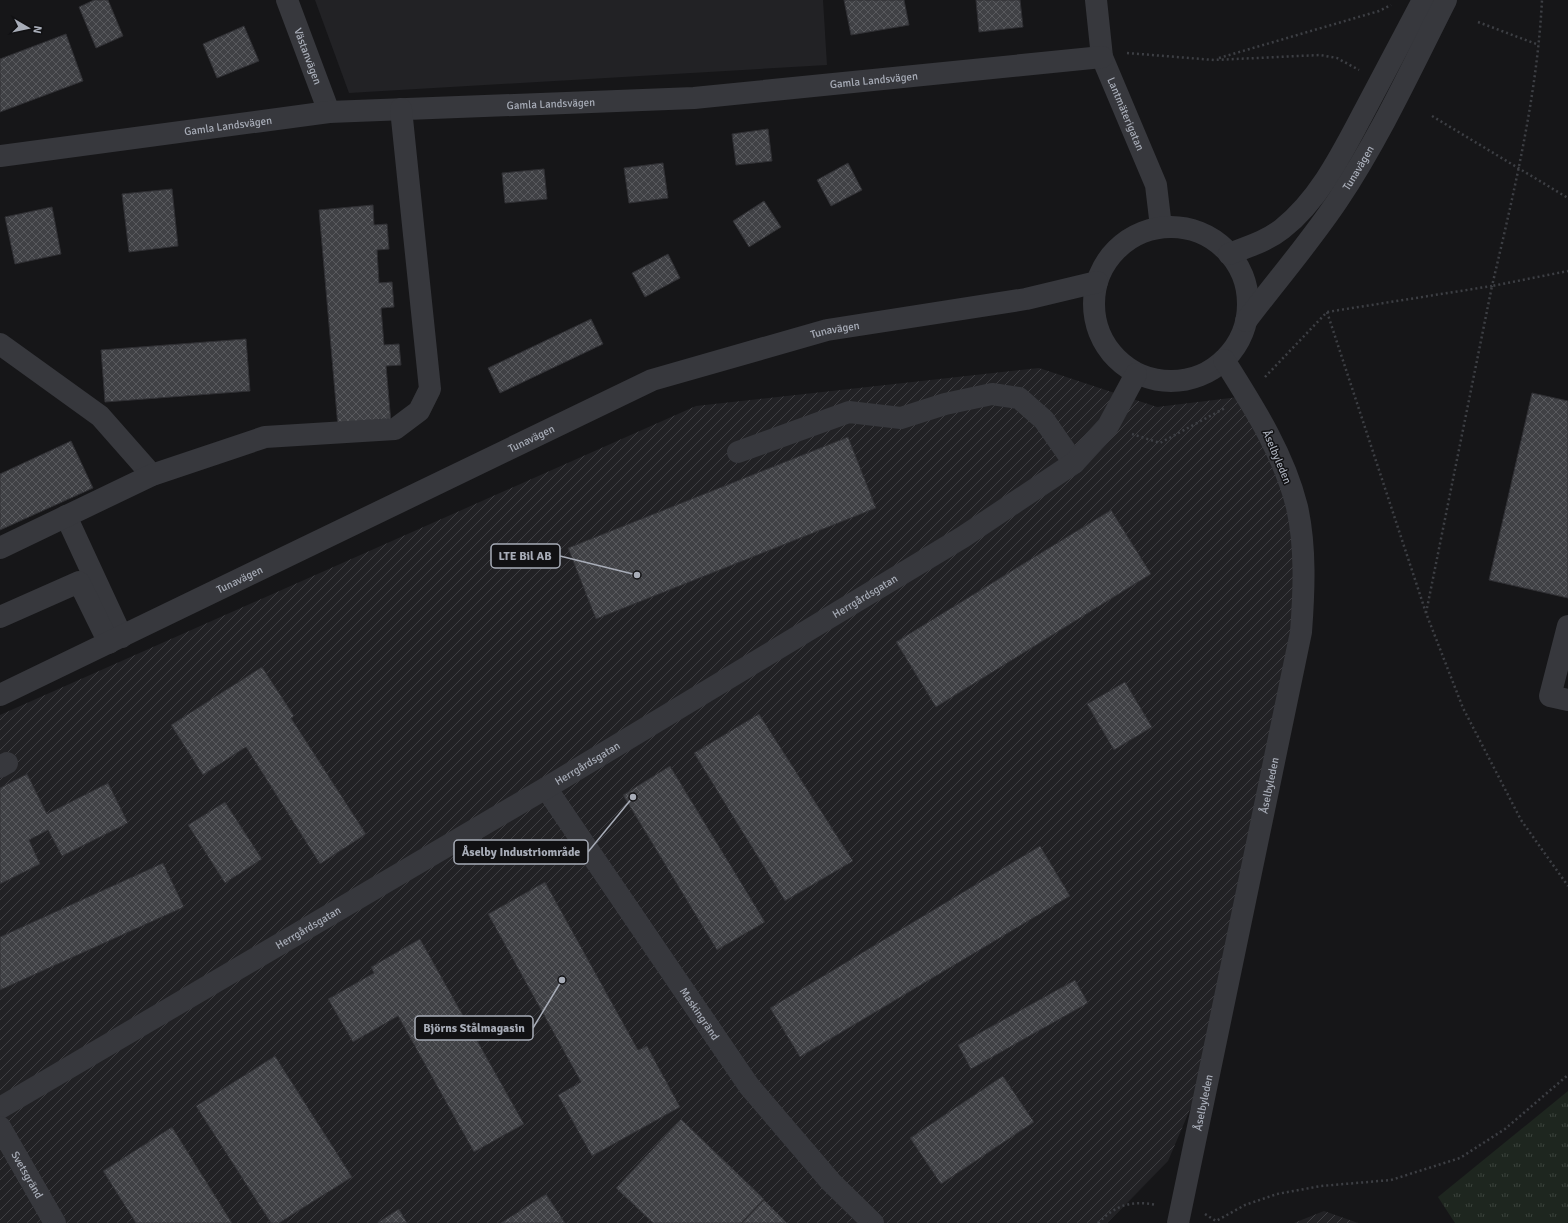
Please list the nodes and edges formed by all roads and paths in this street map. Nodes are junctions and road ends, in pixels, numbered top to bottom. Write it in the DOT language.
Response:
graph roads {
  1 [pos="287,0"];
  2 [pos="1096,0"];
  3 [pos="1423,0"];
  4 [pos="1446,0"];
  5 [pos="1542,0"];
  6 [pos="1393,4"];
  7 [pos="1478,22"];
  8 [pos="1540,44"];
  9 [pos="1102,57"];
  10 [pos="1214,60"];
  11 [pos="1361,72"];
  12 [pos="401,109"];
  13 [pos="329,112"];
  14 [pos="1432,116"];
  15 [pos="0,156"];
  16 [pos="1520,170"];
  17 [pos="1568,198"];
  18 [pos="1161,227"];
  19 [pos="1229,254"];
  20 [pos="1568,271"];
  21 [pos="1097,282"];
  22 [pos="1492,286"];
  23 [pos="1327,312"];
  24 [pos="1246,321"];
  25 [pos="0,344"];
  26 [pos="1224,360"];
  27 [pos="1136,374"];
  28 [pos="1247,396"];
  29 [pos="1108,426"];
  30 [pos="738,452"];
  31 [pos="1074,463"];
  32 [pos="152,475"];
  33 [pos="66,516"];
  34 [pos="0,548"];
  35 [pos="1426,613"];
  36 [pos="0,617"];
  37 [pos="1568,626"];
  38 [pos="115,640"];
  39 [pos="0,695"];
  40 [pos="1568,700"];
  41 [pos="546,788"];
  42 [pos="1568,886"];
  43 [pos="1568,1075"];
  44 [pos="0,1108"];
  45 [pos="0,1127"];
  46 [pos="1179,1216"];
  47 [pos="1215,1222"];
  48 [pos="55,1223"];
  49 [pos="873,1223"];
  50 [pos="1098,1223"];
  1 -- 13 [label="street, Västanvägen"];
  2 -- 9 [label="street, Lantmäterigatan"];
  3 -- 19 [label="street, Tunavägen"];
  4 -- 24 [label="street, Tunavägen"];
  5 -- 8 [label="path"];
  6 -- 10 [label="path"];
  7 -- 8 [label="path"];
  8 -- 16 [label="path"];
  9 -- 10 [label="path"];
  9 -- 12 [label="street, Gamla Landsvägen"];
  9 -- 18 [label="street, Lantmäterigatan"];
  10 -- 11 [label="path"];
  12 -- 13 [label="street, Gamla Landsvägen"];
  12 -- 32 [label="street"];
  13 -- 15 [label="street, Gamla Landsvägen"];
  14 -- 16 [label="path"];
  16 -- 17 [label="path"];
  16 -- 22 [label="path"];
  18 -- 19 [label="street"];
  18 -- 21 [label="street"];
  19 -- 24 [label="street"];
  20 -- 22 [label="path"];
  21 -- 27 [label="street"];
  21 -- 38 [label="street, Tunavägen"];
  22 -- 23 [label="path"];
  22 -- 35 [label="path"];
  23 -- 28 [label="path"];
  23 -- 35 [label="path"];
  24 -- 26 [label="street"];
  25 -- 32 [label="street"];
  26 -- 27 [label="street"];
  26 -- 28 [label="street, Åselbyleden"];
  27 -- 29 [label="street, Herrgårdsgatan"];
  28 -- 29 [label="path"];
  28 -- 46 [label="street, Åselbyleden"];
  29 -- 31 [label="street, Herrgårdsgatan"];
  30 -- 31 [label="street"];
  31 -- 41 [label="street, Herrgårdsgatan"];
  32 -- 33 [label="street"];
  33 -- 34 [label="street"];
  33 -- 38 [label="street"];
  35 -- 42 [label="path"];
  36 -- 38 [label="street"];
  37 -- 40 [label="street"];
  38 -- 39 [label="street, Tunavägen"];
  41 -- 44 [label="street, Herrgårdsgatan"];
  41 -- 49 [label="street, Maskingränd"];
  43 -- 47 [label="path"];
  45 -- 48 [label="street, Svetsgränd"];
  46 -- 47 [label="path"];
  46 -- 50 [label="path"];
}
